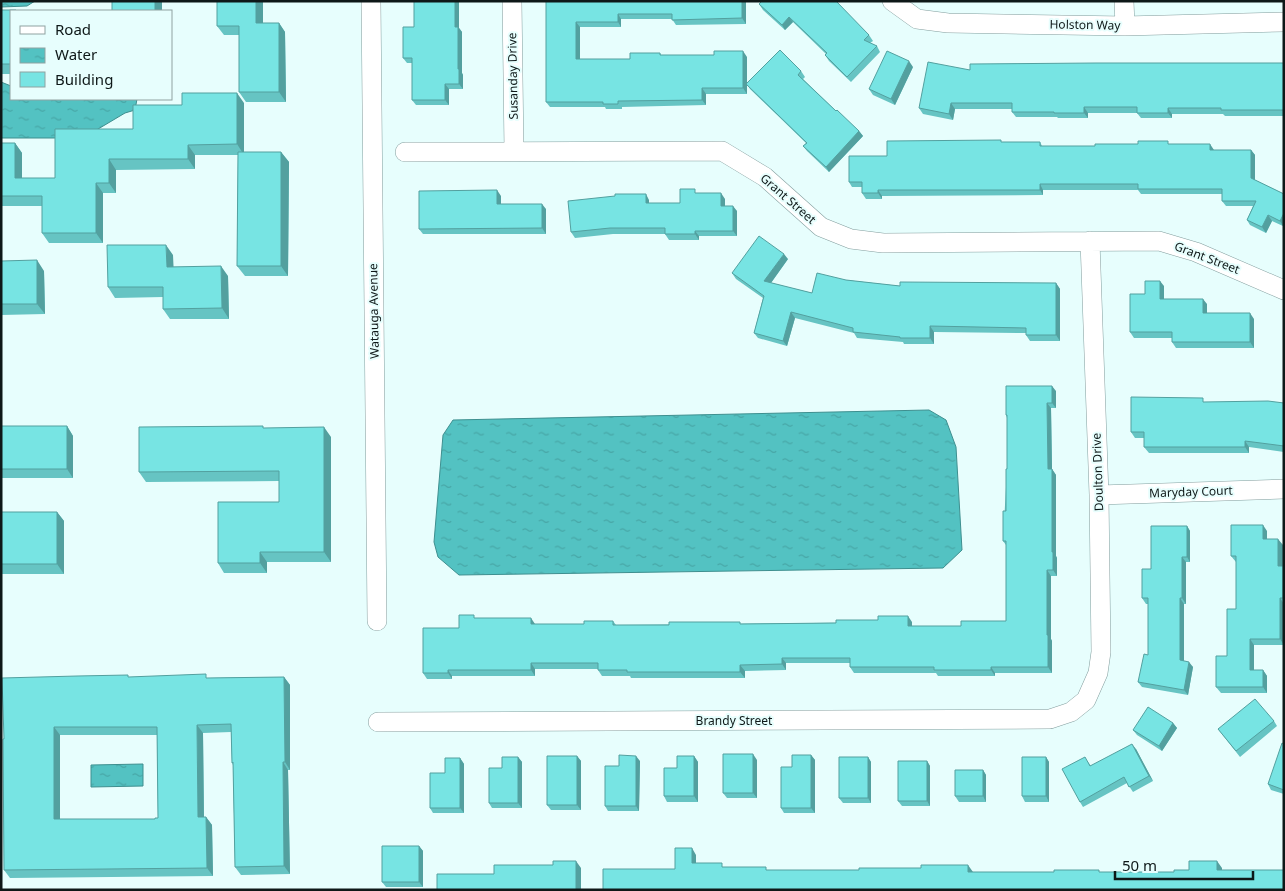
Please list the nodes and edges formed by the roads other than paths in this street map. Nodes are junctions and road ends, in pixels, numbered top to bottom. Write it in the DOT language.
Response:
graph roads {
  1 [pos="371,1"];
  2 [pos="512,1"];
  3 [pos="892,1"];
  4 [pos="1124,1"];
  5 [pos="1284,22"];
  6 [pos="1125,26"];
  7 [pos="405,152"];
  8 [pos="514,152"];
  9 [pos="1090,241"];
  10 [pos="1284,290"];
  11 [pos="1284,489"];
  12 [pos="1099,495"];
  13 [pos="378,621"];
  14 [pos="1086,700"];
  15 [pos="378,722"];
  1 -- 13 [label="street, Watauga Avenue"];
  2 -- 8 [label="street, Susanday Drive"];
  3 -- 6 [label="street, Holston Way"];
  4 -- 6 [label="street"];
  5 -- 6 [label="street, Holston Way"];
  7 -- 8 [label="street, Grant Street"];
  8 -- 9 [label="street, Grant Street"];
  9 -- 10 [label="street, Grant Street"];
  9 -- 12 [label="street, Doulton Drive"];
  11 -- 12 [label="street, Maryday Court"];
  12 -- 14 [label="street, Doulton Drive"];
  14 -- 15 [label="street, Brandy Street"];
}
